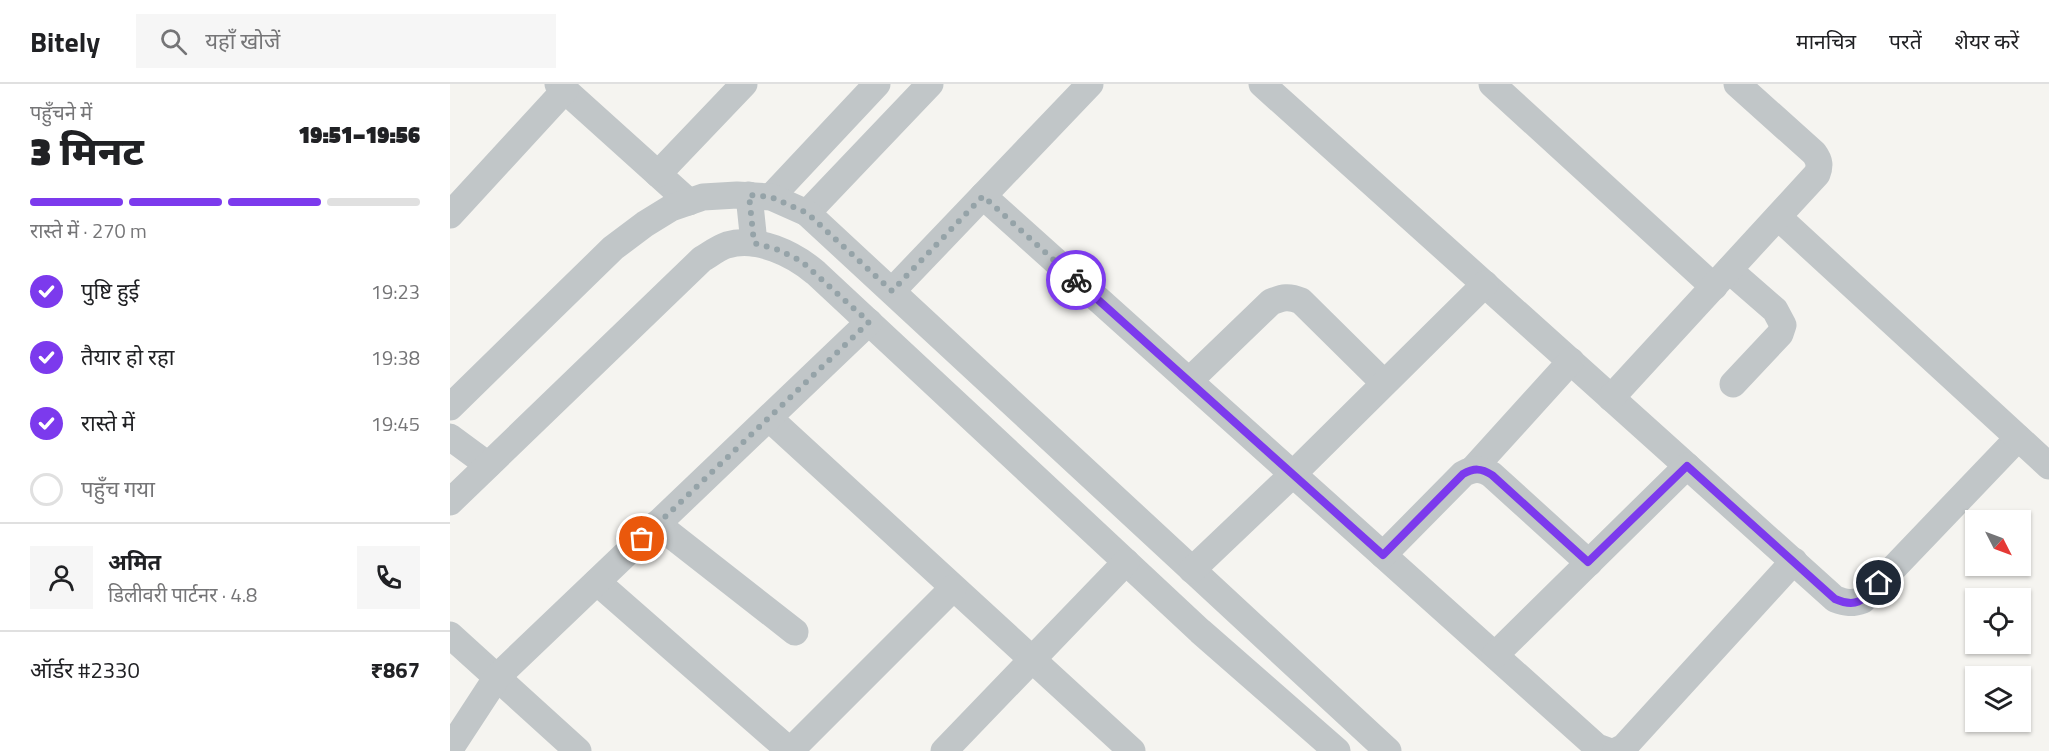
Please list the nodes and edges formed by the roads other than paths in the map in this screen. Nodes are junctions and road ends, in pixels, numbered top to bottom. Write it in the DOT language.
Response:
graph roads {
  1 [pos="744,84"];
  2 [pos="877,84"];
  3 [pos="930,84"];
  4 [pos="1090,84"];
  5 [pos="1262,84"];
  6 [pos="1492,84"];
  7 [pos="1737,84"];
  8 [pos="561,87"];
  9 [pos="658,174"];
  10 [pos="760,196"];
  11 [pos="983,196"];
  12 [pos="689,202"];
  13 [pos="807,213"];
  14 [pos="450,215"];
  15 [pos="1778,217"];
  16 [pos="754,243"];
  17 [pos="1722,278"];
  18 [pos="1485,284"];
  19 [pos="892,291"];
  20 [pos="869,322"];
  21 [pos="1571,362"];
  22 [pos="1189,381"];
  23 [pos="1384,383"];
  24 [pos="1733,384"];
  25 [pos="1611,398"];
  26 [pos="450,407"];
  27 [pos="769,418"];
  28 [pos="450,437"];
  29 [pos="2018,438"];
  30 [pos="488,465"];
  31 [pos="1687,466"];
  32 [pos="2049,466"];
  33 [pos="1473,469"];
  34 [pos="1293,474"];
  35 [pos="450,502"];
  36 [pos="657,524"];
  37 [pos="1383,555"];
  38 [pos="1794,561"];
  39 [pos="1126,562"];
  40 [pos="1588,562"];
  41 [pos="1192,570"];
  42 [pos="597,582"];
  43 [pos="953,588"];
  44 [pos="795,632"];
  45 [pos="450,634"];
  46 [pos="1495,655"];
  47 [pos="1031,660"];
  48 [pos="497,677"];
  49 [pos="1116,746"];
  50 [pos="450,749"];
  51 [pos="578,751"];
  52 [pos="790,751"];
  53 [pos="944,751"];
  54 [pos="1337,751"];
  55 [pos="1388,751"];
  56 [pos="1607,751"];
  57 [pos="1616,751"];
  1 -- 9 [label="street"];
  2 -- 10 [label="street"];
  3 -- 13 [label="street"];
  4 -- 11 [label="street"];
  5 -- 18 [label="street"];
  6 -- 17 [label="street"];
  7 -- 15 [label="street"];
  8 -- 9 [label="street"];
  8 -- 14 [label="street"];
  9 -- 12 [label="street"];
  10 -- 12 [label="street"];
  10 -- 13 [label="street"];
  10 -- 16 [label="street"];
  11 -- 19 [label="street"];
  11 -- 22 [label="street"];
  12 -- 26 [label="street"];
  13 -- 19 [label="street"];
  15 -- 17 [label="street"];
  15 -- 29 [label="street"];
  16 -- 20 [label="street"];
  16 -- 30 [label="street"];
  17 -- 24 [label="street"];
  17 -- 25 [label="street"];
  18 -- 21 [label="street"];
  18 -- 23 [label="street"];
  19 -- 41 [label="street"];
  20 -- 27 [label="street"];
  20 -- 39 [label="street"];
  21 -- 25 [label="street"];
  21 -- 33 [label="street"];
  22 -- 23 [label="street"];
  22 -- 34 [label="street"];
  23 -- 34 [label="street"];
  25 -- 31 [label="street"];
  27 -- 36 [label="street"];
  27 -- 43 [label="street"];
  28 -- 30 [label="street"];
  29 -- 32 [label="street"];
  29 -- 38 [label="street"];
  30 -- 35 [label="street"];
  31 -- 38 [label="street"];
  31 -- 40 [label="street"];
  33 -- 37 [label="street"];
  33 -- 40 [label="street"];
  34 -- 37 [label="street"];
  34 -- 41 [label="street"];
  36 -- 42 [label="street"];
  36 -- 44 [label="street"];
  37 -- 46 [label="street"];
  38 -- 57 [label="street"];
  39 -- 47 [label="street"];
  39 -- 54 [label="street"];
  40 -- 46 [label="street"];
  41 -- 55 [label="street"];
  42 -- 48 [label="street"];
  42 -- 52 [label="street"];
  43 -- 47 [label="street"];
  43 -- 52 [label="street"];
  45 -- 48 [label="street"];
  46 -- 56 [label="street"];
  47 -- 49 [label="street"];
  47 -- 53 [label="street"];
  48 -- 50 [label="street"];
  48 -- 51 [label="street"];
}
